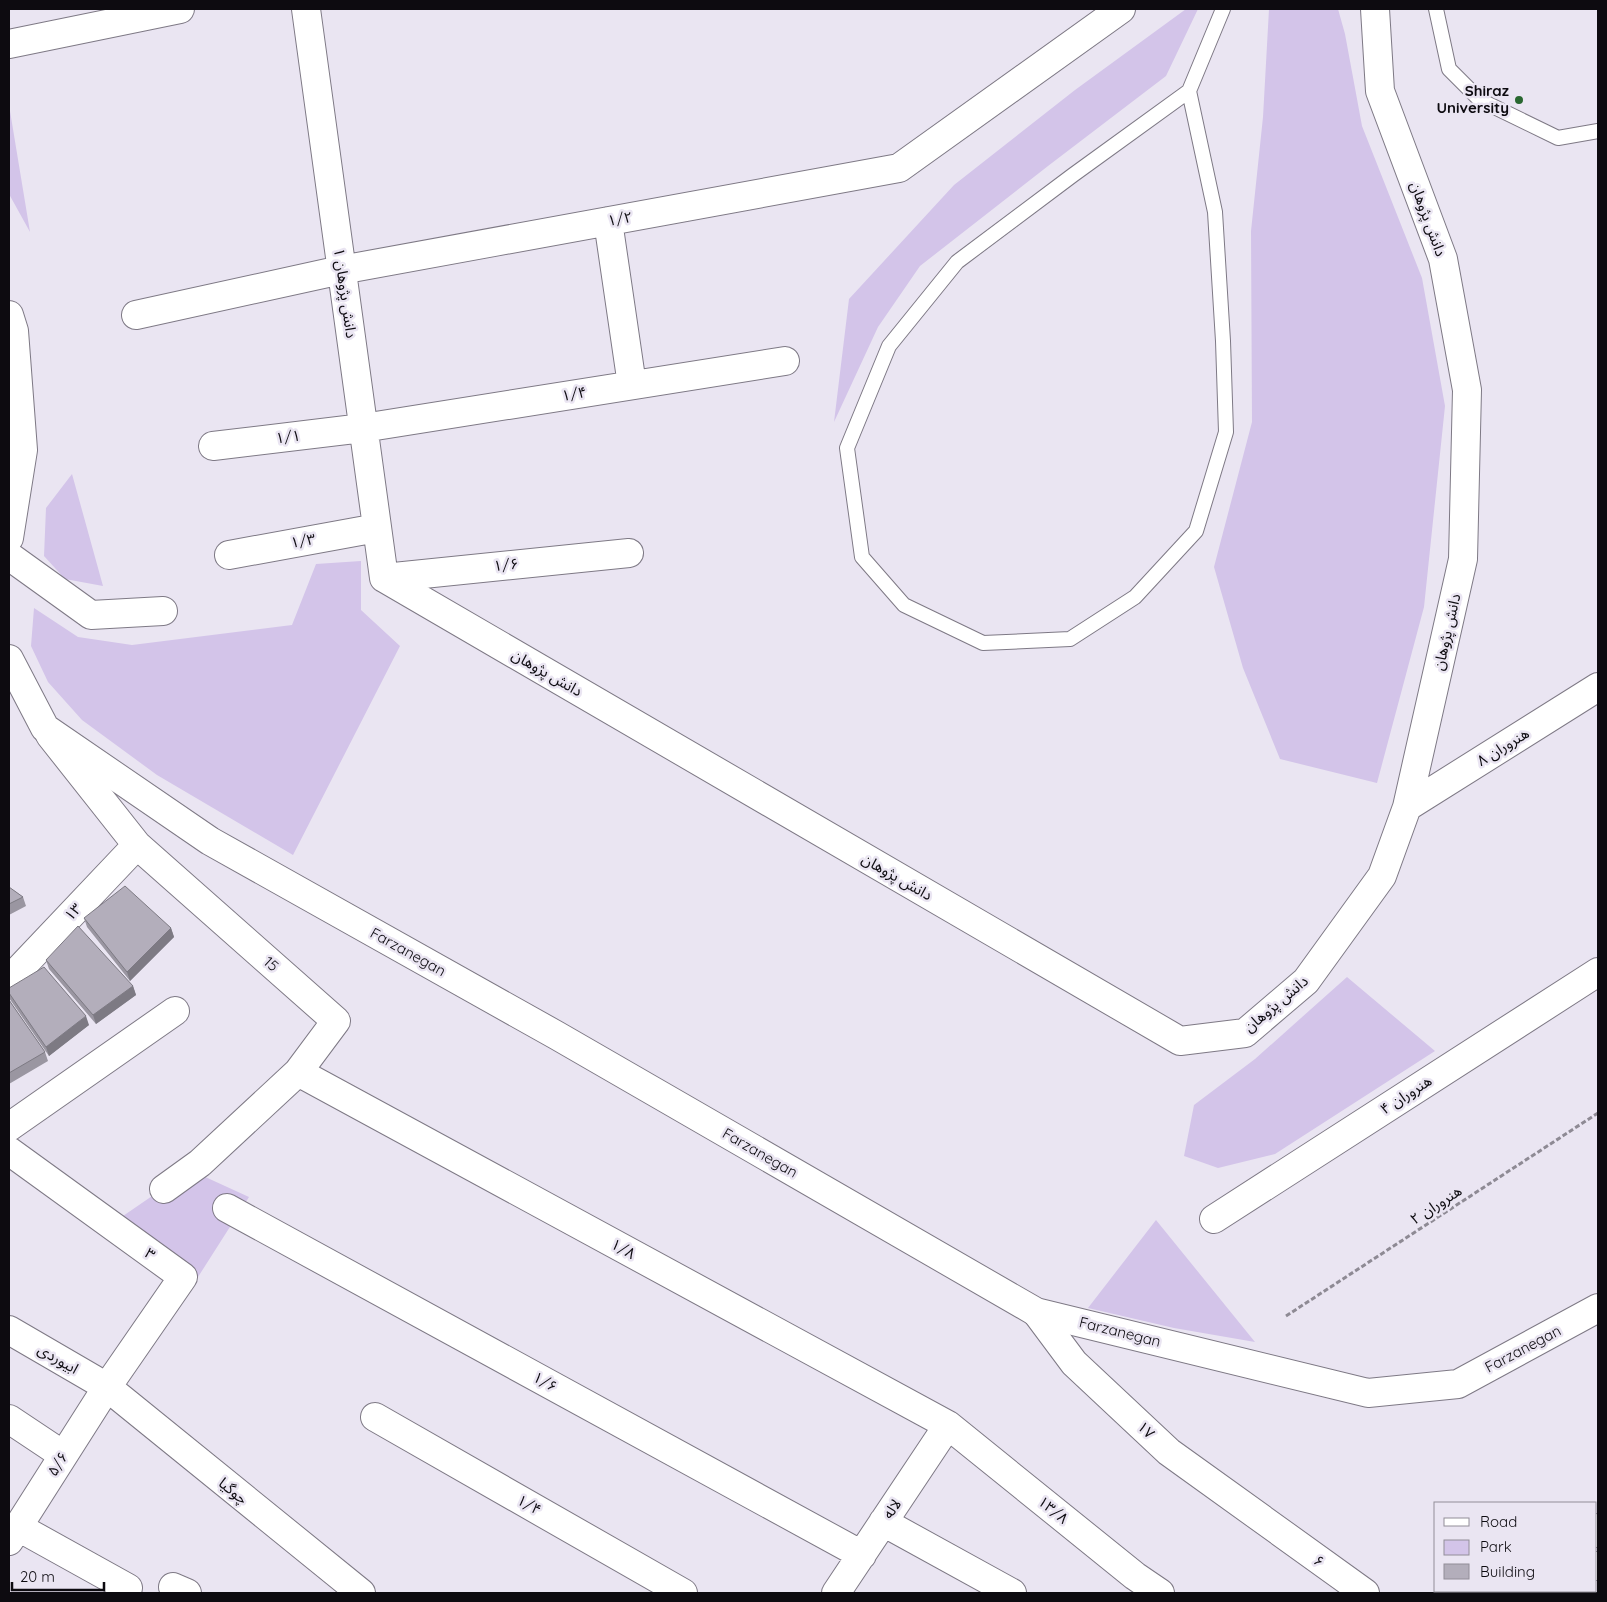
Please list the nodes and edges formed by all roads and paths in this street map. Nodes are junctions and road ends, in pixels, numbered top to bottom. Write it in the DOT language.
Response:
graph roads {
  1 [pos="180,9"];
  2 [pos="306,9"];
  3 [pos="1121,9"];
  4 [pos="1223,9"];
  5 [pos="1375,9"];
  6 [pos="1436,9"];
  7 [pos="9,44"];
  8 [pos="1189,91"];
  9 [pos="1598,131"];
  10 [pos="608,221"];
  11 [pos="341,270"];
  12 [pos="9,315"];
  13 [pos="136,315"];
  14 [pos="785,361"];
  15 [pos="632,385"];
  16 [pos="364,428"];
  17 [pos="213,446"];
  18 [pos="377,528"];
  19 [pos="9,538"];
  20 [pos="629,553"];
  21 [pos="229,555"];
  22 [pos="9,556"];
  23 [pos="384,578"];
  24 [pos="163,610"];
  25 [pos="9,659"];
  26 [pos="1598,687"];
  27 [pos="44,728"];
  28 [pos="1407,807"];
  29 [pos="137,845"];
  30 [pos="1598,972"];
  31 [pos="9,980"];
  32 [pos="175,1011"];
  33 [pos="298,1072"];
  34 [pos="1598,1113"];
  35 [pos="9,1126"];
  36 [pos="9,1151"];
  37 [pos="164,1189"];
  38 [pos="227,1208"];
  39 [pos="1214,1218"];
  40 [pos="1598,1308"];
  41 [pos="1036,1312"];
  42 [pos="1286,1316"];
  43 [pos="9,1330"];
  44 [pos="107,1387"];
  45 [pos="375,1416"];
  46 [pos="9,1419"];
  47 [pos="948,1426"];
  48 [pos="63,1455"];
  49 [pos="883,1522"];
  50 [pos="1274,1528"];
  51 [pos="13,1534"];
  52 [pos="862,1555"];
  53 [pos="1128,1584"];
  54 [pos="128,1588"];
  55 [pos="361,1593"];
  56 [pos="683,1593"];
  57 [pos="836,1593"];
  58 [pos="1012,1593"];
  59 [pos="1160,1593"];
  60 [pos="1365,1593"];
  1 -- 7 [label="street"];
  2 -- 11 [label="street, دانش پژوهان ۱"];
  3 -- 10 [label="street, ۱/۲"];
  4 -- 8 [label="lane"];
  5 -- 28 [label="street, دانش پژوهان"];
  6 -- 9 [label="lane"];
  8 -- 8 [label="lane"];
  10 -- 11 [label="street, ۱/۲"];
  10 -- 15 [label="street"];
  11 -- 13 [label="street, ۱/۲"];
  11 -- 16 [label="street, دانش پژوهان ۱"];
  12 -- 19 [label="street"];
  14 -- 15 [label="street, ۱/۴"];
  15 -- 16 [label="street, ۱/۴"];
  16 -- 17 [label="street, ۱/۱"];
  16 -- 18 [label="street, دانش پژوهان ۱"];
  18 -- 21 [label="street, ۱/۳"];
  18 -- 23 [label="street, دانش پژوهان ۱"];
  20 -- 23 [label="street, ۱/۶"];
  22 -- 24 [label="street"];
  23 -- 28 [label="street, دانش پژوهان"];
  25 -- 27 [label="street, Farzanegan"];
  26 -- 28 [label="street, هنروران ۸"];
  27 -- 29 [label="street, 15"];
  27 -- 41 [label="street, Farzanegan"];
  29 -- 31 [label="street, ۱۳"];
  29 -- 33 [label="street, 15"];
  30 -- 39 [label="street, هنروران ۴"];
  32 -- 35 [label="street"];
  33 -- 37 [label="street, 15"];
  33 -- 47 [label="street, ۱/۸"];
  34 -- 42 [label="path, هنروران ۲"];
  36 -- 44 [label="street, ۳"];
  38 -- 52 [label="street, ۱/۶"];
  40 -- 41 [label="street, Farzanegan"];
  41 -- 50 [label="street, ۱۷"];
  43 -- 44 [label="street, ابیوردی"];
  44 -- 48 [label="street, ۵/۶"];
  44 -- 55 [label="street, چوگیا"];
  45 -- 56 [label="street, ۱/۴"];
  46 -- 48 [label="street"];
  47 -- 49 [label="street, لاله"];
  47 -- 53 [label="street, ۱۳/۸"];
  48 -- 51 [label="street, ۵/۶"];
  49 -- 52 [label="street, لاله"];
  49 -- 58 [label="street"];
  50 -- 60 [label="street, ۶"];
  51 -- 54 [label="street"];
  52 -- 57 [label="street, لاله"];
  53 -- 59 [label="street, ۱۳/۸"];
}
